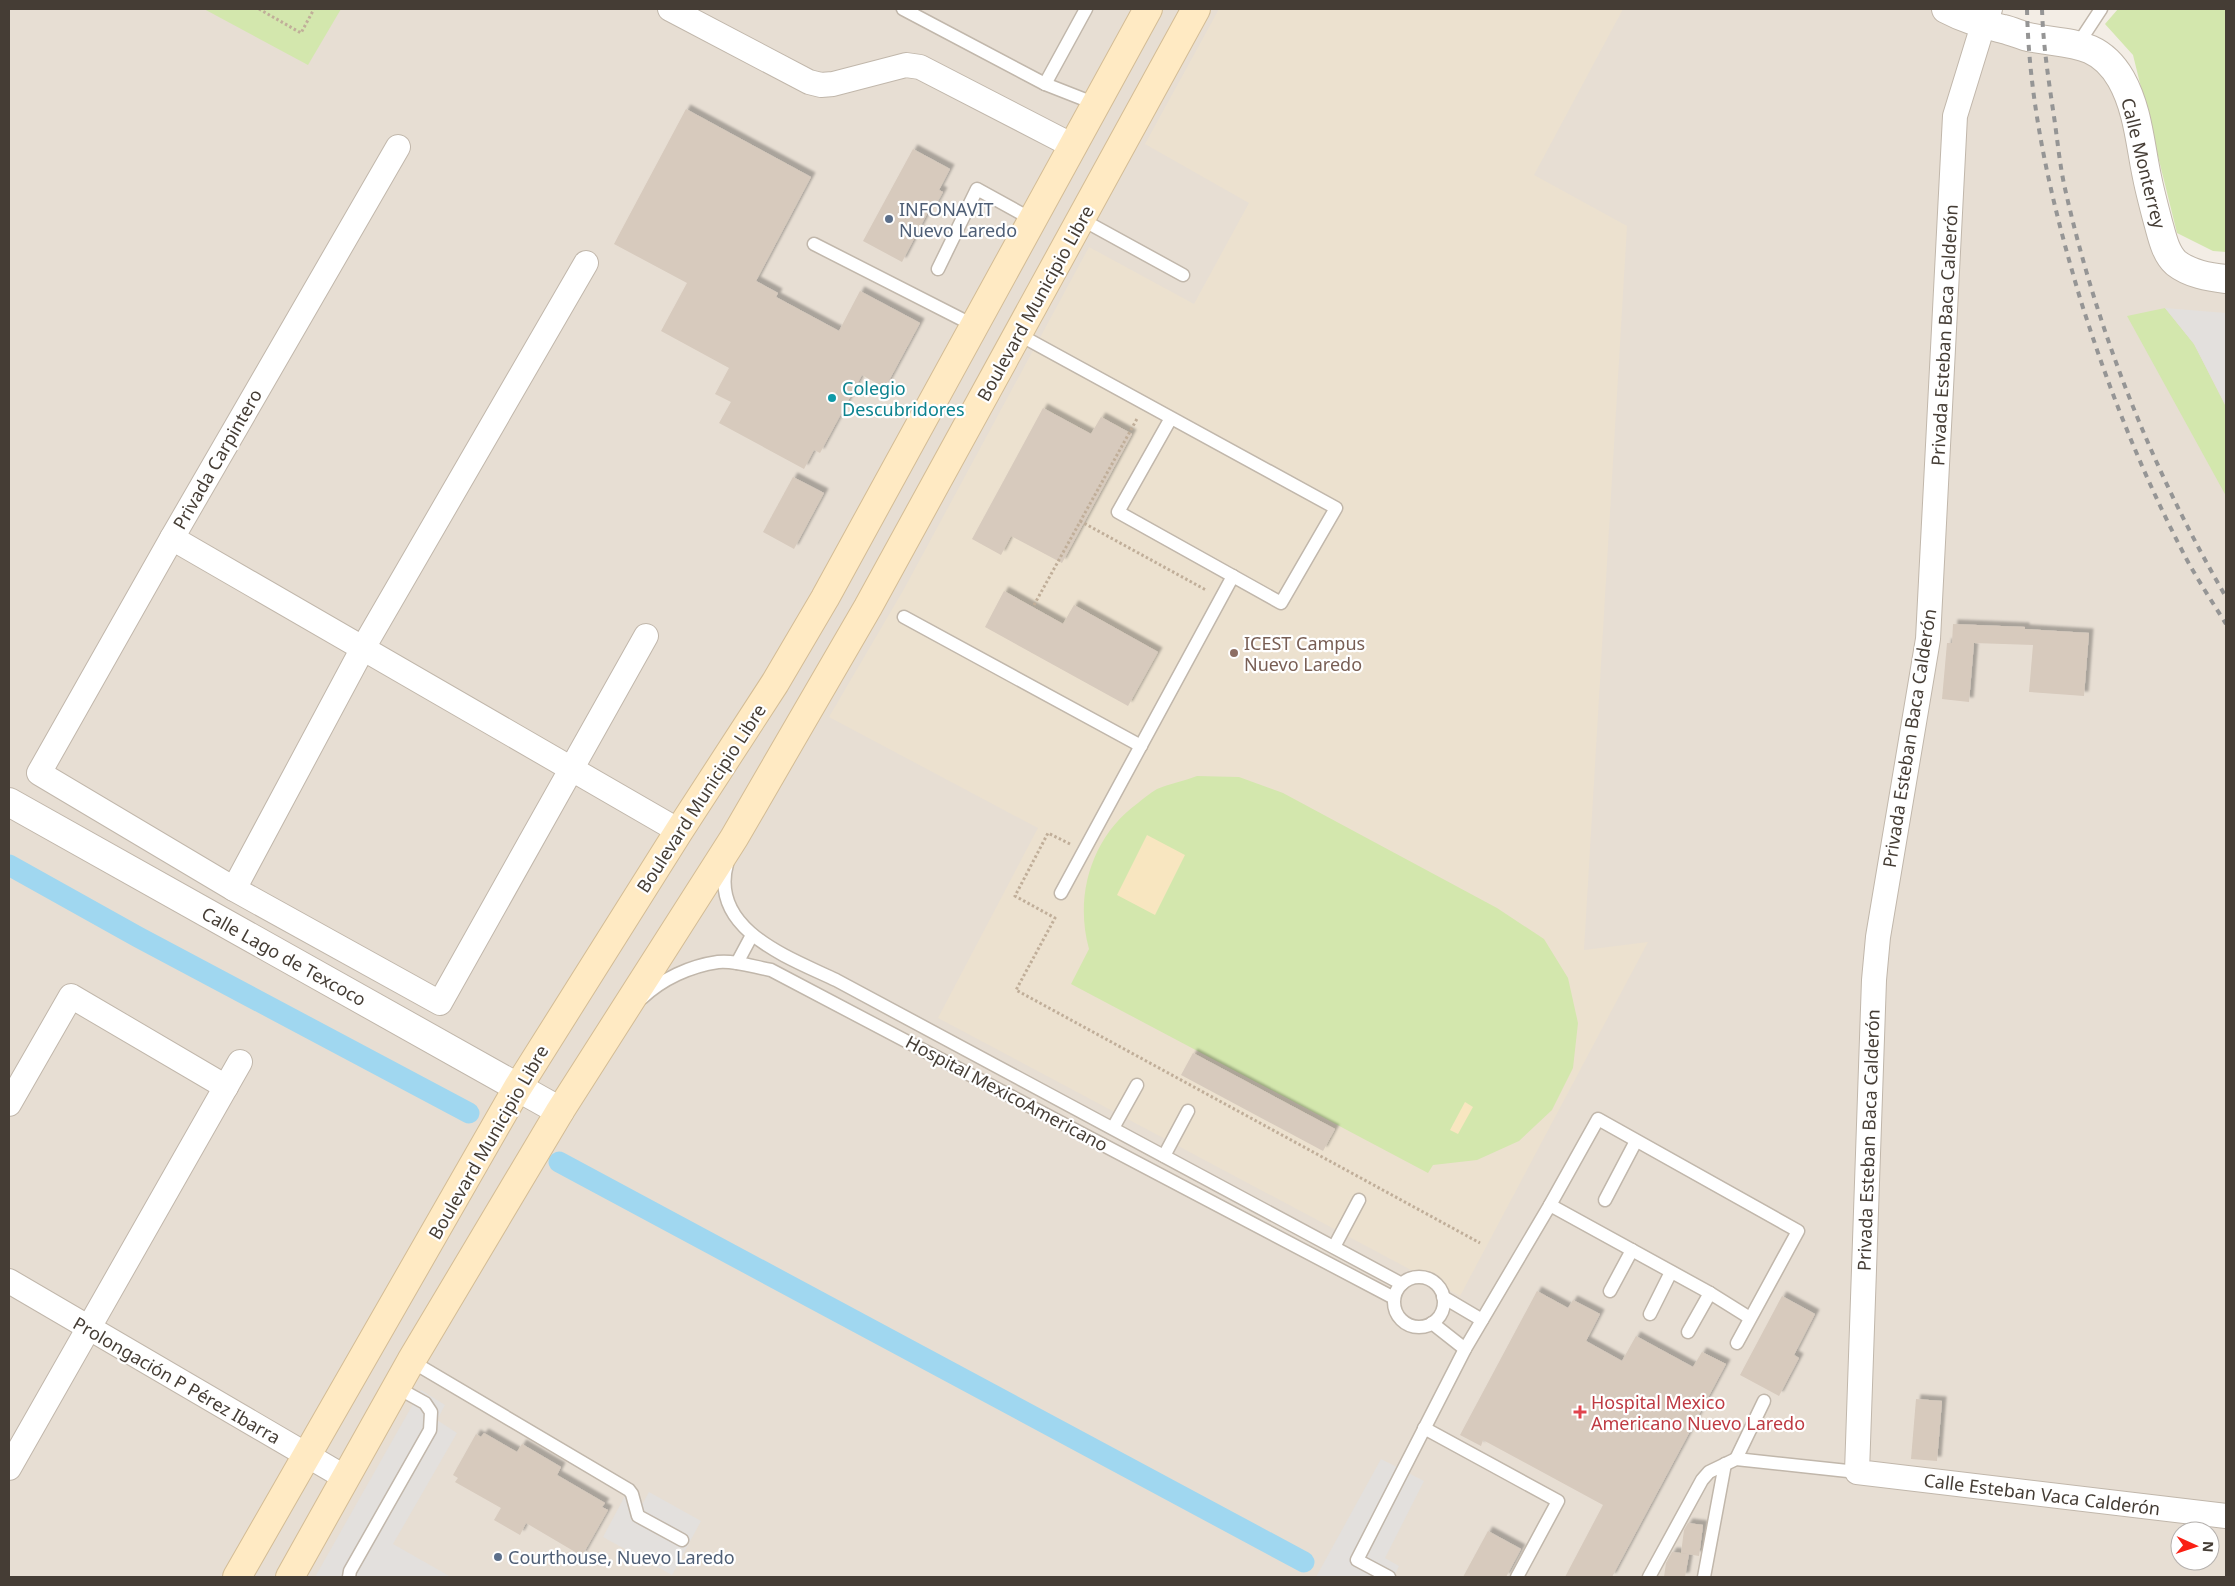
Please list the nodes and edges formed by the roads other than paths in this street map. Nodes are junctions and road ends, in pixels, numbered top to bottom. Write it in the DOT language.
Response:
graph roads {
  1 [pos="670,9"];
  2 [pos="903,9"];
  3 [pos="1086,9"];
  4 [pos="1196,9"];
  5 [pos="1946,9"];
  6 [pos="2102,9"];
  7 [pos="1141,11"];
  8 [pos="1993,18"];
  9 [pos="1181,36"];
  10 [pos="2078,44"];
  11 [pos="1045,84"];
  12 [pos="1096,104"];
  13 [pos="1073,146"];
  14 [pos="398,147"];
  15 [pos="1081,219"];
  16 [pos="1033,220"];
  17 [pos="814,244"];
  18 [pos="1017,248"];
  19 [pos="586,263"];
  20 [pos="1055,267"];
  21 [pos="938,269"];
  22 [pos="1183,275"];
  23 [pos="2226,279"];
  24 [pos="975,326"];
  25 [pos="1018,334"];
  26 [pos="1170,418"];
  27 [pos="172,538"];
  28 [pos="1233,576"];
  29 [pos="904,617"];
  30 [pos="646,636"];
  31 [pos="363,648"];
  32 [pos="775,683"];
  33 [pos="810,705"];
  34 [pos="1141,746"];
  35 [pos="572,769"];
  36 [pos="9,802"];
  37 [pos="679,831"];
  38 [pos="734,838"];
  39 [pos="234,889"];
  40 [pos="1061,893"];
  41 [pos="752,935"];
  42 [pos="737,963"];
  43 [pos="618,1020"];
  44 [pos="950,1041"];
  45 [pos="939,1057"];
  46 [pos="240,1062"];
  47 [pos="1137,1084"];
  48 [pos="226,1087"];
  49 [pos="518,1087"];
  50 [pos="9,1104"];
  51 [pos="560,1111"];
  52 [pos="1188,1111"];
  53 [pos="1113,1128"];
  54 [pos="1636,1141"];
  55 [pos="1167,1158"];
  56 [pos="1162,1175"];
  57 [pos="1359,1200"];
  58 [pos="1605,1200"];
  59 [pos="1550,1205"];
  60 [pos="1301,1230"];
  61 [pos="1293,1244"];
  62 [pos="1334,1247"];
  63 [pos="1632,1250"];
  64 [pos="1671,1272"];
  65 [pos="9,1281"];
  66 [pos="1402,1284"];
  67 [pos="1610,1292"];
  68 [pos="1710,1293"];
  69 [pos="1443,1296"];
  70 [pos="1394,1298"];
  71 [pos="1650,1314"];
  72 [pos="1750,1318"];
  73 [pos="1482,1320"];
  74 [pos="1432,1323"];
  75 [pos="88,1328"];
  76 [pos="1688,1332"];
  77 [pos="1737,1343"];
  78 [pos="1465,1349"];
  79 [pos="411,1361"];
  80 [pos="396,1387"];
  81 [pos="1764,1401"];
  82 [pos="1424,1428"];
  83 [pos="306,1456"];
  84 [pos="1731,1461"];
  85 [pos="9,1468"];
  86 [pos="1857,1472"];
  87 [pos="346,1478"];
  88 [pos="2226,1516"];
  89 [pos="682,1540"];
  90 [pos="238,1577"];
  91 [pos="290,1577"];
  92 [pos="349,1577"];
  93 [pos="1389,1577"];
  94 [pos="1516,1577"];
  95 [pos="1649,1577"];
  96 [pos="1704,1577"];
  1 -- 13 [label="street"];
  2 -- 11 [label="lane"];
  3 -- 11 [label="lane"];
  4 -- 9 [label="main road, Boulevard Municipio Libre"];
  5 -- 8 [label="street, Calle Monterrey"];
  6 -- 10 [label="lane"];
  7 -- 9 [label="main road"];
  7 -- 12 [label="main road, Boulevard Municipio Libre"];
  8 -- 10 [label="street, Calle Monterrey"];
  8 -- 86 [label="street, Privada Esteban Baca Calderón"];
  9 -- 15 [label="main road, Boulevard Municipio Libre"];
  10 -- 23 [label="street, Calle Monterrey"];
  11 -- 12 [label="lane"];
  12 -- 13 [label="main road, Boulevard Municipio Libre"];
  13 -- 16 [label="main road, Boulevard Municipio Libre"];
  14 -- 27 [label="street, Privada Carpintero"];
  15 -- 20 [label="main road, Boulevard Municipio Libre"];
  15 -- 22 [label="lane"];
  16 -- 18 [label="main road, Boulevard Municipio Libre"];
  16 -- 21 [label="lane"];
  17 -- 24 [label="lane"];
  18 -- 20 [label="main road"];
  18 -- 24 [label="main road, Boulevard Municipio Libre"];
  19 -- 31 [label="street"];
  20 -- 25 [label="main road, Boulevard Municipio Libre"];
  24 -- 32 [label="main road, Boulevard Municipio Libre"];
  25 -- 26 [label="lane"];
  25 -- 33 [label="main road, Boulevard Municipio Libre"];
  26 -- 28 [label="lane"];
  26 -- 28 [label="lane"];
  27 -- 31 [label="street"];
  27 -- 39 [label="street, Privada Carpintero"];
  28 -- 34 [label="lane"];
  29 -- 34 [label="lane"];
  30 -- 35 [label="street"];
  31 -- 35 [label="street"];
  31 -- 39 [label="street"];
  32 -- 33 [label="main road"];
  32 -- 37 [label="main road, Boulevard Municipio Libre"];
  33 -- 38 [label="main road, Boulevard Municipio Libre"];
  34 -- 40 [label="lane"];
  35 -- 37 [label="street"];
  35 -- 39 [label="street"];
  36 -- 49 [label="street, Calle Lago de Texcoco"];
  37 -- 49 [label="main road, Boulevard Municipio Libre"];
  38 -- 41 [label="lane, Hospital MexicoAmericano"];
  38 -- 43 [label="main road, Boulevard Municipio Libre"];
  41 -- 42 [label="lane"];
  41 -- 44 [label="lane, Hospital MexicoAmericano"];
  42 -- 43 [label="lane, Hospital MexicoAmericano"];
  42 -- 45 [label="lane, Hospital MexicoAmericano"];
  43 -- 51 [label="main road, Boulevard Municipio Libre"];
  44 -- 45 [label="lane"];
  44 -- 53 [label="lane, Hospital MexicoAmericano"];
  45 -- 56 [label="lane, Hospital MexicoAmericano"];
  46 -- 48 [label="street"];
  47 -- 53 [label="lane"];
  48 -- 50 [label="street"];
  48 -- 75 [label="street"];
  49 -- 51 [label="street, Calle Lago de Texcoco"];
  49 -- 83 [label="main road, Boulevard Municipio Libre"];
  51 -- 79 [label="main road, Boulevard Municipio Libre"];
  52 -- 55 [label="lane"];
  53 -- 55 [label="lane, Hospital MexicoAmericano"];
  54 -- 58 [label="lane"];
  54 -- 59 [label="lane"];
  54 -- 72 [label="lane"];
  55 -- 56 [label="lane"];
  55 -- 60 [label="lane, Hospital MexicoAmericano"];
  56 -- 61 [label="lane, Hospital MexicoAmericano"];
  57 -- 62 [label="lane"];
  59 -- 63 [label="lane"];
  59 -- 73 [label="lane"];
  60 -- 61 [label="lane"];
  60 -- 62 [label="lane, Hospital MexicoAmericano"];
  61 -- 70 [label="lane, Hospital MexicoAmericano"];
  62 -- 66 [label="lane, Hospital MexicoAmericano"];
  63 -- 64 [label="lane"];
  63 -- 67 [label="lane"];
  64 -- 68 [label="lane"];
  64 -- 71 [label="lane"];
  65 -- 75 [label="street, Prolongación P Pérez Ibarra"];
  66 -- 69 [label="lane"];
  66 -- 70 [label="lane"];
  68 -- 72 [label="lane"];
  68 -- 76 [label="lane"];
  69 -- 73 [label="lane"];
  69 -- 74 [label="lane"];
  70 -- 74 [label="lane"];
  72 -- 77 [label="lane"];
  73 -- 78 [label="lane"];
  74 -- 78 [label="lane"];
  75 -- 83 [label="street, Prolongación P Pérez Ibarra"];
  75 -- 85 [label="street"];
  78 -- 82 [label="lane"];
  79 -- 80 [label="main road, Boulevard Municipio Libre"];
  79 -- 89 [label="lane"];
  80 -- 87 [label="main road, Boulevard Municipio Libre"];
  80 -- 92 [label="lane"];
  81 -- 84 [label="lane"];
  82 -- 93 [label="lane"];
  82 -- 94 [label="lane"];
  83 -- 87 [label="street, Prolongación P Pérez Ibarra"];
  83 -- 90 [label="main road, Boulevard Municipio Libre"];
  84 -- 86 [label="lane"];
  84 -- 95 [label="lane"];
  84 -- 96 [label="lane"];
  86 -- 88 [label="street, Calle Esteban Vaca Calderón"];
  87 -- 91 [label="main road, Boulevard Municipio Libre"];
}
